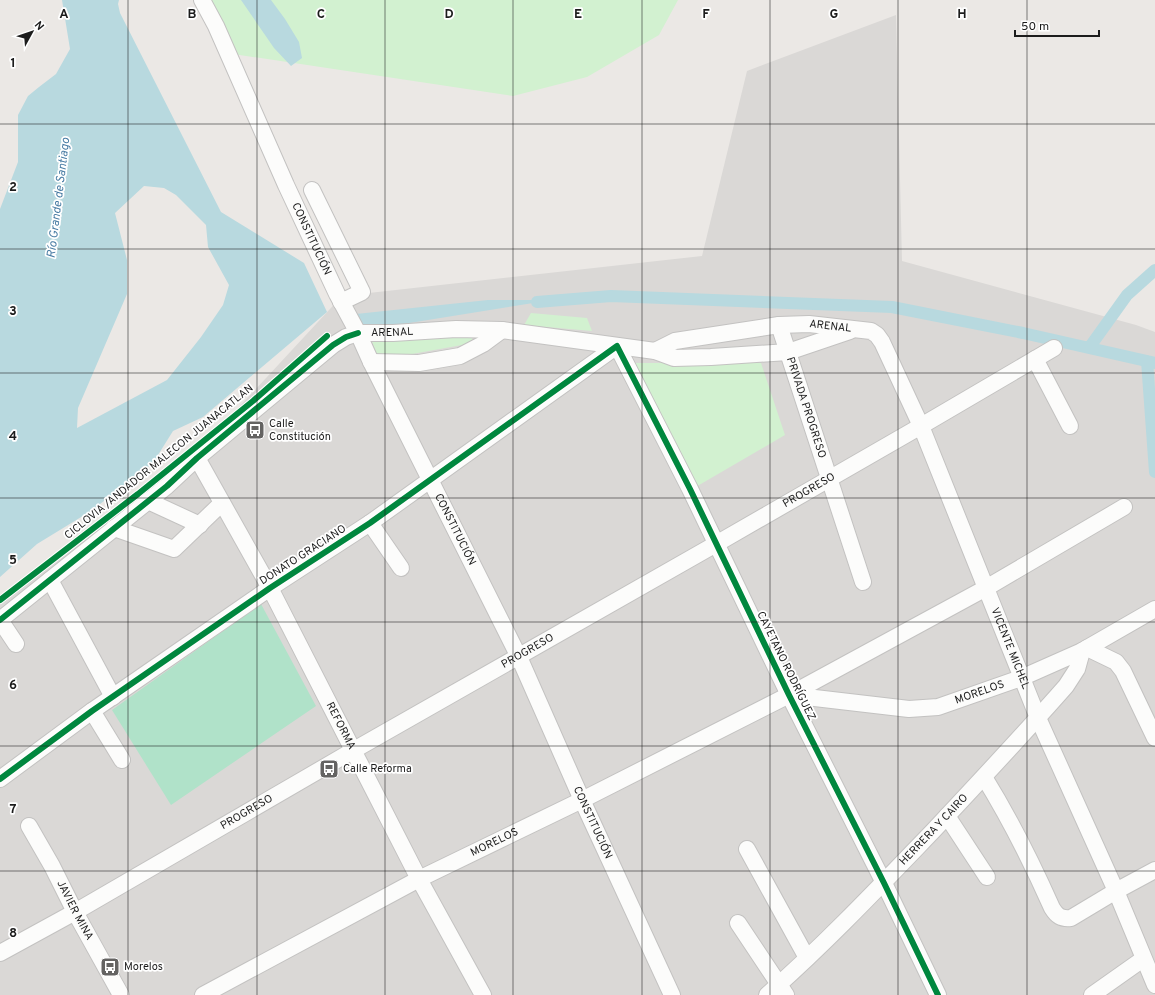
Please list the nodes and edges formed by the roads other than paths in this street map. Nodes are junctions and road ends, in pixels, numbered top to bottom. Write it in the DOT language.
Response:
graph roads {
  1 [pos="202,0"];
  2 [pos="312,190"];
  3 [pos="341,302"];
  4 [pos="779,325"];
  5 [pos="853,329"];
  6 [pos="502,330"];
  7 [pos="358,333"];
  8 [pos="617,346"];
  9 [pos="1054,348"];
  10 [pos="655,351"];
  11 [pos="788,352"];
  12 [pos="1035,359"];
  13 [pos="372,362"];
  14 [pos="921,426"];
  15 [pos="1070,426"];
  16 [pos="197,458"];
  17 [pos="431,479"];
  18 [pos="829,479"];
  19 [pos="148,501"];
  20 [pos="222,503"];
  21 [pos="1124,507"];
  22 [pos="370,523"];
  23 [pos="200,524"];
  24 [pos="114,528"];
  25 [pos="716,544"];
  26 [pos="401,568"];
  27 [pos="50,580"];
  28 [pos="862,582"];
  29 [pos="270,588"];
  30 [pos="986,588"];
  31 [pos="1155,609"];
  32 [pos="0,620"];
  33 [pos="16,644"];
  34 [pos="1085,650"];
  35 [pos="519,658"];
  36 [pos="1021,678"];
  37 [pos="789,695"];
  38 [pos="113,697"];
  39 [pos="92,711"];
  40 [pos="1038,718"];
  41 [pos="1155,738"];
  42 [pos="354,750"];
  43 [pos="122,760"];
  44 [pos="2,772"];
  45 [pos="984,776"];
  46 [pos="582,800"];
  47 [pos="947,816"];
  48 [pos="29,826"];
  49 [pos="747,850"];
  50 [pos="1155,870"];
  51 [pos="987,877"];
  52 [pos="419,879"];
  53 [pos="884,883"];
  54 [pos="1116,891"];
  55 [pos="75,912"];
  56 [pos="738,923"];
  57 [pos="0,953"];
  58 [pos="807,958"];
  59 [pos="1143,959"];
  60 [pos="1155,985"];
  61 [pos="777,992"];
  62 [pos="121,995"];
  63 [pos="203,995"];
  64 [pos="483,995"];
  65 [pos="672,995"];
  66 [pos="938,995"];
  67 [pos="1092,995"];
  1 -- 3 [label="street, CONSTITUCIÓN"];
  2 -- 3 [label="street"];
  3 -- 7 [label="street, CONSTITUCIÓN"];
  4 -- 5 [label="street, ARENAL"];
  4 -- 10 [label="street, ARENAL"];
  4 -- 11 [label="street, PRIVADA PROGRESO"];
  5 -- 11 [label="street, ARENAL"];
  5 -- 14 [label="street, VICENTE MICHEL"];
  6 -- 7 [label="street, ARENAL"];
  6 -- 8 [label="street, ARENAL"];
  6 -- 13 [label="street"];
  7 -- 13 [label="street, CONSTITUCIÓN"];
  7 -- 16 [label="street, ARENAL"];
  8 -- 10 [label="street, ARENAL"];
  8 -- 17 [label="street, DONATO GRACIANO"];
  8 -- 25 [label="street, CAYETANO RODRÍGUEZ"];
  9 -- 12 [label="street, PROGRESO"];
  10 -- 11 [label="street, ARENAL"];
  11 -- 18 [label="street, PRIVADA PROGRESO"];
  12 -- 14 [label="street, PROGRESO"];
  12 -- 15 [label="street"];
  13 -- 17 [label="street, CONSTITUCIÓN"];
  14 -- 18 [label="street, PROGRESO"];
  14 -- 30 [label="street, VICENTE MICHEL"];
  16 -- 19 [label="street, ARENAL"];
  16 -- 20 [label="street, REFORMA"];
  17 -- 22 [label="street, DONATO GRACIANO"];
  17 -- 35 [label="street, CONSTITUCIÓN"];
  18 -- 25 [label="street, PROGRESO"];
  18 -- 28 [label="street, PRIVADA PROGRESO"];
  19 -- 23 [label="street"];
  19 -- 24 [label="street, ARENAL"];
  20 -- 23 [label="street"];
  20 -- 29 [label="street, REFORMA"];
  21 -- 30 [label="street, MORELOS"];
  22 -- 26 [label="street"];
  22 -- 29 [label="street, DONATO GRACIANO"];
  23 -- 24 [label="street"];
  24 -- 27 [label="street, ARENAL"];
  25 -- 35 [label="street, PROGRESO"];
  25 -- 37 [label="street, CAYETANO RODRÍGUEZ"];
  27 -- 32 [label="street, ARENAL"];
  27 -- 38 [label="street"];
  29 -- 38 [label="street, DONATO GRACIANO"];
  29 -- 42 [label="street, REFORMA"];
  30 -- 36 [label="street, VICENTE MICHEL"];
  30 -- 37 [label="street, MORELOS"];
  31 -- 34 [label="street, MORELOS"];
  32 -- 33 [label="street"];
  34 -- 36 [label="street, MORELOS"];
  34 -- 40 [label="street, HERRERA Y CAIRO"];
  34 -- 41 [label="street"];
  35 -- 42 [label="street, PROGRESO"];
  35 -- 46 [label="street, CONSTITUCIÓN"];
  36 -- 37 [label="street, MORELOS"];
  36 -- 40 [label="street, VICENTE MICHEL"];
  37 -- 46 [label="street, MORELOS"];
  37 -- 53 [label="street, CAYETANO RODRÍGUEZ"];
  38 -- 39 [label="street, DONATO GRACIANO"];
  39 -- 43 [label="street"];
  39 -- 44 [label="street, DONATO GRACIANO"];
  40 -- 45 [label="street, HERRERA Y CAIRO"];
  40 -- 54 [label="street, VICENTE MICHEL"];
  42 -- 52 [label="street, REFORMA"];
  42 -- 55 [label="street, PROGRESO"];
  45 -- 47 [label="street, HERRERA Y CAIRO"];
  45 -- 54 [label="street"];
  46 -- 52 [label="street, MORELOS"];
  46 -- 65 [label="street, CONSTITUCIÓN"];
  47 -- 51 [label="street"];
  47 -- 53 [label="street, HERRERA Y CAIRO"];
  48 -- 55 [label="street, JAVIER MINA"];
  49 -- 58 [label="street"];
  50 -- 54 [label="street"];
  52 -- 63 [label="street, MORELOS"];
  52 -- 64 [label="street, REFORMA"];
  53 -- 58 [label="street, HERRERA Y CAIRO"];
  53 -- 66 [label="street, CAYETANO RODRÍGUEZ"];
  54 -- 59 [label="street, VICENTE MICHEL"];
  55 -- 57 [label="street, PROGRESO"];
  55 -- 62 [label="street, JAVIER MINA"];
  56 -- 61 [label="street"];
  58 -- 61 [label="street, HERRERA Y CAIRO"];
  59 -- 60 [label="street, VICENTE MICHEL"];
  59 -- 67 [label="street"];
}
